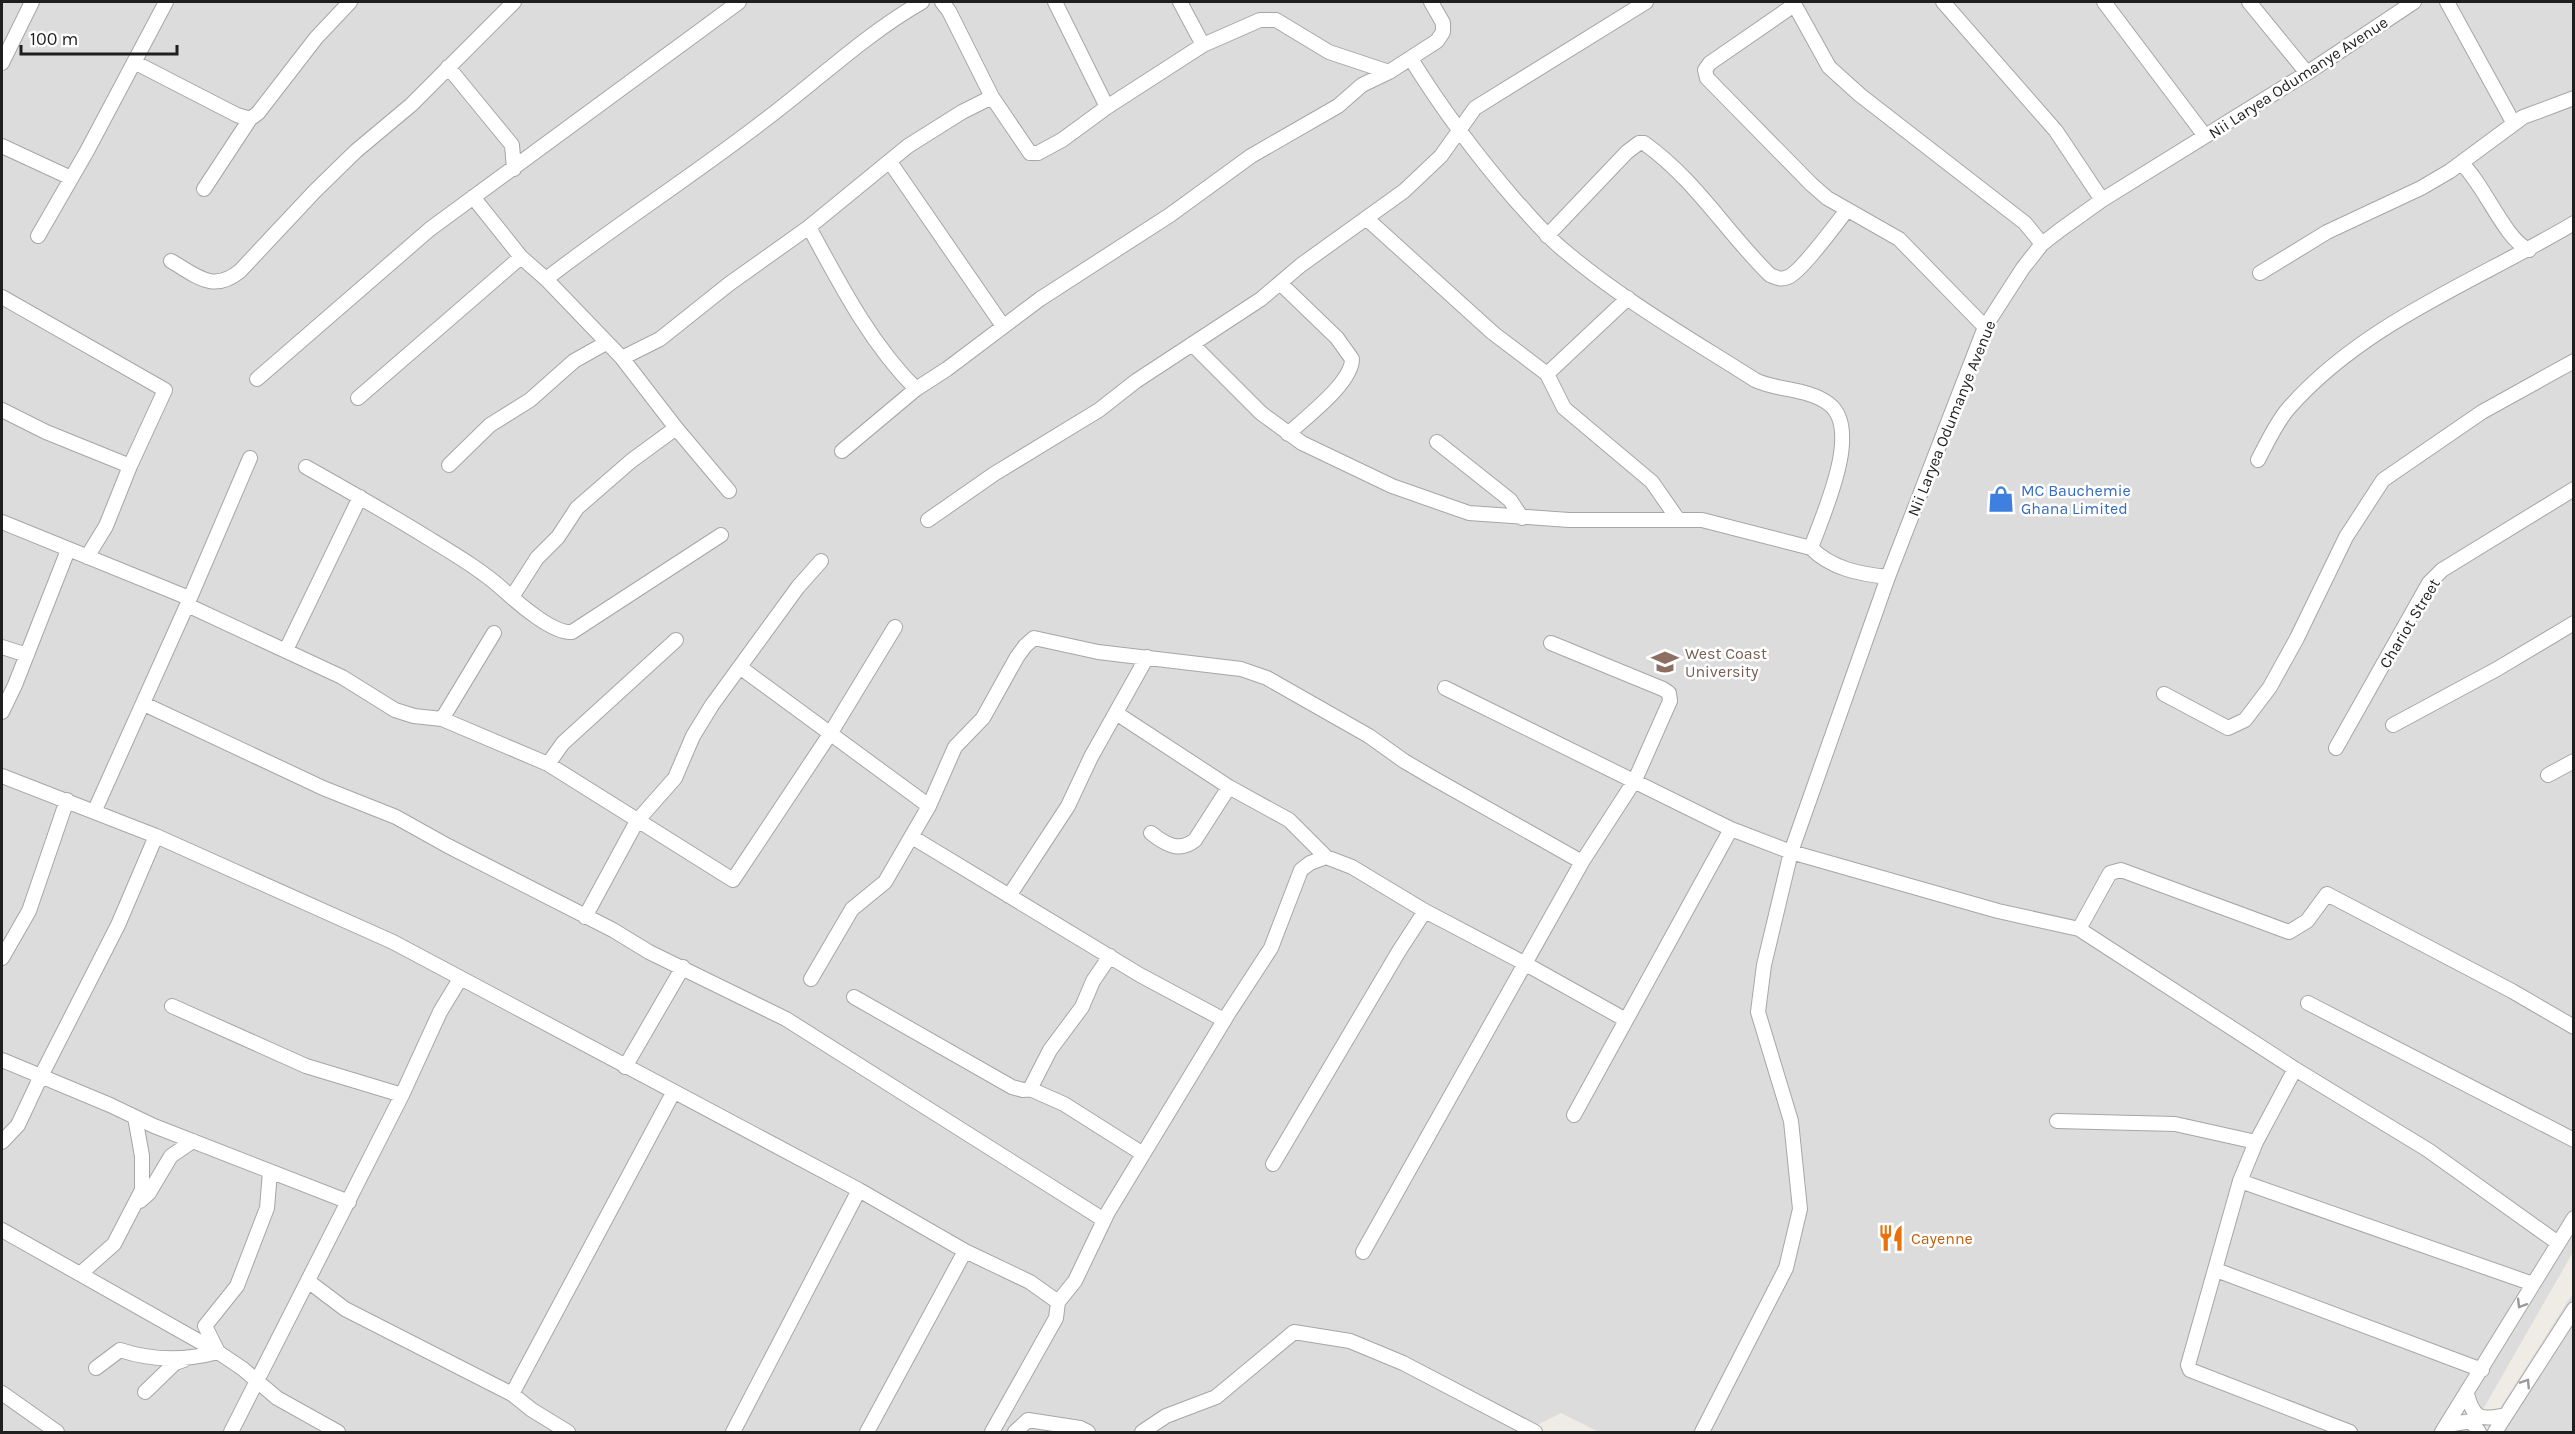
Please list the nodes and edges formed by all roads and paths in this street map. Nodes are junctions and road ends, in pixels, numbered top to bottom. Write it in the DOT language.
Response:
graph roads {
  1 [pos="32,2"];
  2 [pos="166,2"];
  3 [pos="350,2"];
  4 [pos="514,2"];
  5 [pos="739,2"];
  6 [pos="922,2"];
  7 [pos="942,2"];
  8 [pos="1055,2"];
  9 [pos="1180,2"];
  10 [pos="1431,2"];
  11 [pos="1646,2"];
  12 [pos="1942,2"];
  13 [pos="2104,2"];
  14 [pos="2249,2"];
  15 [pos="2414,2"];
  16 [pos="2447,2"];
  17 [pos="1794,3"];
  18 [pos="2399,6"];
  19 [pos="1203,45"];
  20 [pos="1411,58"];
  21 [pos="134,62"];
  22 [pos="2,63"];
  23 [pos="448,67"];
  24 [pos="1389,72"];
  25 [pos="2307,73"];
  26 [pos="992,97"];
  27 [pos="2574,98"];
  28 [pos="1107,107"];
  29 [pos="250,119"];
  30 [pos="2514,123"];
  31 [pos="1459,130"];
  32 [pos="2205,136"];
  33 [pos="2,146"];
  34 [pos="890,162"];
  35 [pos="2462,164"];
  36 [pos="514,169"];
  37 [pos="71,178"];
  38 [pos="204,189"];
  39 [pos="473,197"];
  40 [pos="2102,200"];
  41 [pos="1847,210"];
  42 [pos="1366,218"];
  43 [pos="2574,223"];
  44 [pos="809,227"];
  45 [pos="38,236"];
  46 [pos="1547,236"];
  47 [pos="2042,244"];
  48 [pos="2529,250"];
  49 [pos="522,257"];
  50 [pos="171,261"];
  51 [pos="2260,273"];
  52 [pos="546,279"];
  53 [pos="1280,283"];
  54 [pos="2,297"];
  55 [pos="1628,298"];
  56 [pos="1003,326"];
  57 [pos="1985,327"];
  58 [pos="606,343"];
  59 [pos="1192,344"];
  60 [pos="622,358"];
  61 [pos="2574,361"];
  62 [pos="1547,375"];
  63 [pos="257,379"];
  64 [pos="916,389"];
  65 [pos="358,398"];
  66 [pos="2,410"];
  67 [pos="676,428"];
  68 [pos="1288,434"];
  69 [pos="1437,442"];
  70 [pos="842,451"];
  71 [pos="250,458"];
  72 [pos="2258,460"];
  73 [pos="449,465"];
  74 [pos="130,466"];
  75 [pos="306,467"];
  76 [pos="2574,489"];
  77 [pos="729,491"];
  78 [pos="360,497"];
  79 [pos="1522,518"];
  80 [pos="1677,518"];
  81 [pos="928,520"];
  82 [pos="2,522"];
  83 [pos="721,535"];
  84 [pos="1811,548"];
  85 [pos="68,550"];
  86 [pos="87,556"];
  87 [pos="821,561"];
  88 [pos="1888,577"];
  89 [pos="512,597"];
  90 [pos="188,602"];
  91 [pos="2574,623"];
  92 [pos="895,627"];
  93 [pos="494,633"];
  94 [pos="676,640"];
  95 [pos="1551,643"];
  96 [pos="2,647"];
  97 [pos="286,650"];
  98 [pos="27,655"];
  99 [pos="1147,657"];
  100 [pos="741,668"];
  101 [pos="1445,688"];
  102 [pos="2164,694"];
  103 [pos="144,704"];
  104 [pos="2,712"];
  105 [pos="1116,713"];
  106 [pos="442,719"];
  107 [pos="2393,725"];
  108 [pos="830,734"];
  109 [pos="2336,748"];
  110 [pos="2574,761"];
  111 [pos="548,764"];
  112 [pos="2548,775"];
  113 [pos="2,776"];
  114 [pos="1635,780"];
  115 [pos="1229,787"];
  116 [pos="67,800"];
  117 [pos="928,806"];
  118 [pos="95,810"];
  119 [pos="637,822"];
  120 [pos="1731,829"];
  121 [pos="1151,833"];
  122 [pos="156,836"];
  123 [pos="912,837"];
  124 [pos="1791,852"];
  125 [pos="1326,857"];
  126 [pos="1582,862"];
  127 [pos="1009,896"];
  128 [pos="1425,911"];
  129 [pos="585,917"];
  130 [pos="2079,929"];
  131 [pos="1110,956"];
  132 [pos="2,958"];
  133 [pos="1524,963"];
  134 [pos="683,967"];
  135 [pos="460,979"];
  136 [pos="811,979"];
  137 [pos="854,997"];
  138 [pos="2308,1003"];
  139 [pos="172,1006"];
  140 [pos="1224,1020"];
  141 [pos="1626,1020"];
  142 [pos="2574,1027"];
  143 [pos="2,1060"];
  144 [pos="626,1066"];
  145 [pos="2295,1069"];
  146 [pos="41,1076"];
  147 [pos="1030,1089"];
  148 [pos="673,1093"];
  149 [pos="402,1095"];
  150 [pos="1574,1115"];
  151 [pos="135,1118"];
  152 [pos="2057,1121"];
  153 [pos="2574,1140"];
  154 [pos="193,1141"];
  155 [pos="2,1142"];
  156 [pos="2256,1142"];
  157 [pos="1143,1154"];
  158 [pos="1273,1164"];
  159 [pos="270,1172"];
  160 [pos="2240,1181"];
  161 [pos="859,1190"];
  162 [pos="349,1202"];
  163 [pos="136,1204"];
  164 [pos="2574,1218"];
  165 [pos="1104,1220"];
  166 [pos="2,1230"];
  167 [pos="2558,1243"];
  168 [pos="965,1251"];
  169 [pos="1362,1252"];
  170 [pos="2216,1270"];
  171 [pos="80,1274"];
  172 [pos="308,1281"];
  173 [pos="2533,1284"];
  174 [pos="1058,1302"];
  175 [pos="2574,1309"];
  176 [pos="218,1352"];
  177 [pos="187,1359"];
  178 [pos="96,1368"];
  179 [pos="2482,1370"];
  180 [pos="258,1381"];
  181 [pos="145,1392"];
  182 [pos="2,1394"];
  183 [pos="512,1394"];
  184 [pos="2467,1394"];
  185 [pos="2506,1415"];
  186 [pos="2445,1429"];
  187 [pos="57,1432"];
  188 [pos="231,1432"];
  189 [pos="338,1432"];
  190 [pos="568,1432"];
  191 [pos="733,1432"];
  192 [pos="867,1432"];
  193 [pos="992,1432"];
  194 [pos="1015,1432"];
  195 [pos="1088,1432"];
  196 [pos="1142,1432"];
  197 [pos="1535,1432"];
  198 [pos="1702,1432"];
  199 [pos="2350,1432"];
  200 [pos="2479,1432"];
  201 [pos="2496,1432"];
  1 -- 22 [label="street"];
  2 -- 21 [label="street"];
  3 -- 29 [label="street"];
  4 -- 23 [label="street"];
  5 -- 36 [label="street"];
  6 -- 52 [label="street"];
  7 -- 26 [label="street"];
  8 -- 28 [label="street"];
  9 -- 19 [label="street"];
  10 -- 20 [label="street"];
  11 -- 31 [label="street"];
  12 -- 40 [label="street"];
  13 -- 32 [label="street"];
  14 -- 25 [label="street"];
  15 -- 18 [label="street, Nii Laryea Odumanye Avenue"];
  16 -- 30 [label="street"];
  17 -- 41 [label="street"];
  17 -- 47 [label="street"];
  18 -- 25 [label="street, Nii Laryea Odumanye Avenue"];
  19 -- 24 [label="street"];
  19 -- 28 [label="street"];
  20 -- 24 [label="street"];
  20 -- 31 [label="street"];
  21 -- 29 [label="street"];
  21 -- 37 [label="street"];
  23 -- 36 [label="street"];
  23 -- 50 [label="street"];
  24 -- 56 [label="street"];
  25 -- 32 [label="street, Nii Laryea Odumanye Avenue"];
  26 -- 28 [label="street"];
  26 -- 34 [label="street"];
  27 -- 30 [label="street"];
  29 -- 38 [label="street"];
  30 -- 35 [label="street"];
  31 -- 42 [label="street"];
  31 -- 46 [label="street"];
  32 -- 40 [label="street, Nii Laryea Odumanye Avenue"];
  33 -- 37 [label="street"];
  34 -- 44 [label="street"];
  34 -- 56 [label="street"];
  35 -- 48 [label="street"];
  35 -- 51 [label="street"];
  36 -- 39 [label="street"];
  37 -- 45 [label="street"];
  39 -- 49 [label="street"];
  39 -- 63 [label="street"];
  40 -- 47 [label="street, Nii Laryea Odumanye Avenue"];
  41 -- 46 [label="street"];
  41 -- 57 [label="street"];
  42 -- 53 [label="street"];
  42 -- 62 [label="street"];
  43 -- 48 [label="street"];
  44 -- 60 [label="street"];
  44 -- 64 [label="street"];
  46 -- 55 [label="street"];
  47 -- 57 [label="street, Nii Laryea Odumanye Avenue"];
  48 -- 72 [label="street"];
  49 -- 52 [label="street"];
  49 -- 65 [label="street"];
  52 -- 58 [label="street"];
  53 -- 59 [label="street"];
  53 -- 68 [label="street"];
  54 -- 74 [label="street"];
  55 -- 62 [label="street"];
  55 -- 84 [label="street"];
  56 -- 64 [label="street"];
  57 -- 88 [label="street, Nii Laryea Odumanye Avenue"];
  58 -- 60 [label="street"];
  58 -- 73 [label="street"];
  59 -- 68 [label="street"];
  59 -- 81 [label="street"];
  60 -- 67 [label="street"];
  61 -- 102 [label="street"];
  62 -- 80 [label="street"];
  64 -- 70 [label="street"];
  66 -- 74 [label="street"];
  67 -- 77 [label="street"];
  67 -- 89 [label="street"];
  68 -- 79 [label="street"];
  69 -- 79 [label="street"];
  71 -- 90 [label="street"];
  74 -- 86 [label="street"];
  75 -- 78 [label="street"];
  76 -- 109 [label="street, Chariot Street"];
  78 -- 89 [label="street"];
  78 -- 97 [label="street"];
  79 -- 80 [label="street"];
  80 -- 84 [label="street"];
  82 -- 85 [label="street"];
  83 -- 89 [label="street"];
  84 -- 88 [label="street"];
  85 -- 86 [label="street"];
  85 -- 98 [label="street"];
  86 -- 90 [label="street"];
  87 -- 100 [label="street"];
  88 -- 124 [label="street, Nii Laryea Odumanye Avenue"];
  90 -- 97 [label="street"];
  90 -- 103 [label="street"];
  91 -- 107 [label="street"];
  92 -- 108 [label="street"];
  93 -- 106 [label="street"];
  94 -- 111 [label="street"];
  95 -- 114 [label="street"];
  96 -- 98 [label="street"];
  97 -- 106 [label="street"];
  98 -- 104 [label="street"];
  99 -- 105 [label="street"];
  99 -- 117 [label="street"];
  99 -- 126 [label="street"];
  100 -- 108 [label="street"];
  100 -- 119 [label="street"];
  101 -- 114 [label="street"];
  103 -- 118 [label="street"];
  103 -- 129 [label="street"];
  105 -- 115 [label="street"];
  105 -- 127 [label="street"];
  106 -- 111 [label="street"];
  108 -- 117 [label="street"];
  108 -- 119 [label="street"];
  110 -- 112 [label="street"];
  111 -- 119 [label="street"];
  113 -- 116 [label="street"];
  114 -- 120 [label="street"];
  114 -- 126 [label="street"];
  115 -- 121 [label="street"];
  115 -- 125 [label="street"];
  116 -- 118 [label="street"];
  116 -- 132 [label="street"];
  117 -- 123 [label="street"];
  118 -- 122 [label="street"];
  119 -- 129 [label="street"];
  120 -- 124 [label="street"];
  120 -- 141 [label="street"];
  122 -- 135 [label="street"];
  122 -- 146 [label="street"];
  123 -- 127 [label="street"];
  123 -- 136 [label="street"];
  124 -- 130 [label="street"];
  124 -- 198 [label="street, Nii Laryea Odumanye Avenue"];
  125 -- 128 [label="street"];
  125 -- 140 [label="street"];
  126 -- 133 [label="street"];
  127 -- 131 [label="street"];
  128 -- 133 [label="street"];
  128 -- 158 [label="street"];
  129 -- 134 [label="street"];
  130 -- 142 [label="street"];
  130 -- 145 [label="street"];
  131 -- 140 [label="street"];
  131 -- 147 [label="street"];
  133 -- 141 [label="street"];
  133 -- 169 [label="street"];
  134 -- 144 [label="street"];
  134 -- 165 [label="street"];
  135 -- 144 [label="street"];
  135 -- 149 [label="street"];
  137 -- 147 [label="street"];
  138 -- 153 [label="street"];
  139 -- 149 [label="street"];
  140 -- 157 [label="street"];
  141 -- 150 [label="street"];
  143 -- 146 [label="street"];
  144 -- 148 [label="street"];
  145 -- 156 [label="street"];
  145 -- 167 [label="street"];
  146 -- 151 [label="street"];
  146 -- 155 [label="street"];
  147 -- 157 [label="street"];
  148 -- 161 [label="street"];
  148 -- 183 [label="street"];
  149 -- 162 [label="street"];
  151 -- 154 [label="street"];
  151 -- 163 [label="street"];
  152 -- 156 [label="street"];
  154 -- 159 [label="street"];
  154 -- 163 [label="street"];
  156 -- 160 [label="street"];
  157 -- 165 [label="street"];
  159 -- 162 [label="street"];
  159 -- 176 [label="street"];
  160 -- 170 [label="street"];
  160 -- 173 [label="street"];
  161 -- 168 [label="street"];
  161 -- 191 [label="street"];
  162 -- 172 [label="street"];
  163 -- 171 [label="street"];
  164 -- 167 [label="street"];
  165 -- 174 [label="street"];
  166 -- 171 [label="street"];
  167 -- 173 [label="street"];
  168 -- 174 [label="street"];
  168 -- 192 [label="street"];
  170 -- 179 [label="street"];
  170 -- 199 [label="street"];
  171 -- 176 [label="street"];
  172 -- 180 [label="street"];
  172 -- 183 [label="street"];
  173 -- 179 [label="street, one-way"];
  174 -- 193 [label="street"];
  185 -- 175 [label="street, one-way"];
  176 -- 177 [label="street"];
  176 -- 180 [label="street"];
  177 -- 178 [label="street"];
  177 -- 181 [label="street"];
  179 -- 184 [label="street"];
  180 -- 188 [label="street"];
  180 -- 189 [label="street"];
  182 -- 187 [label="street"];
  183 -- 190 [label="street"];
  184 -- 185 [label="street"];
  184 -- 186 [label="street"];
  185 -- 201 [label="street"];
  186 -- 200 [label="street"];
  194 -- 195 [label="street"];
  196 -- 197 [label="street"];
}
